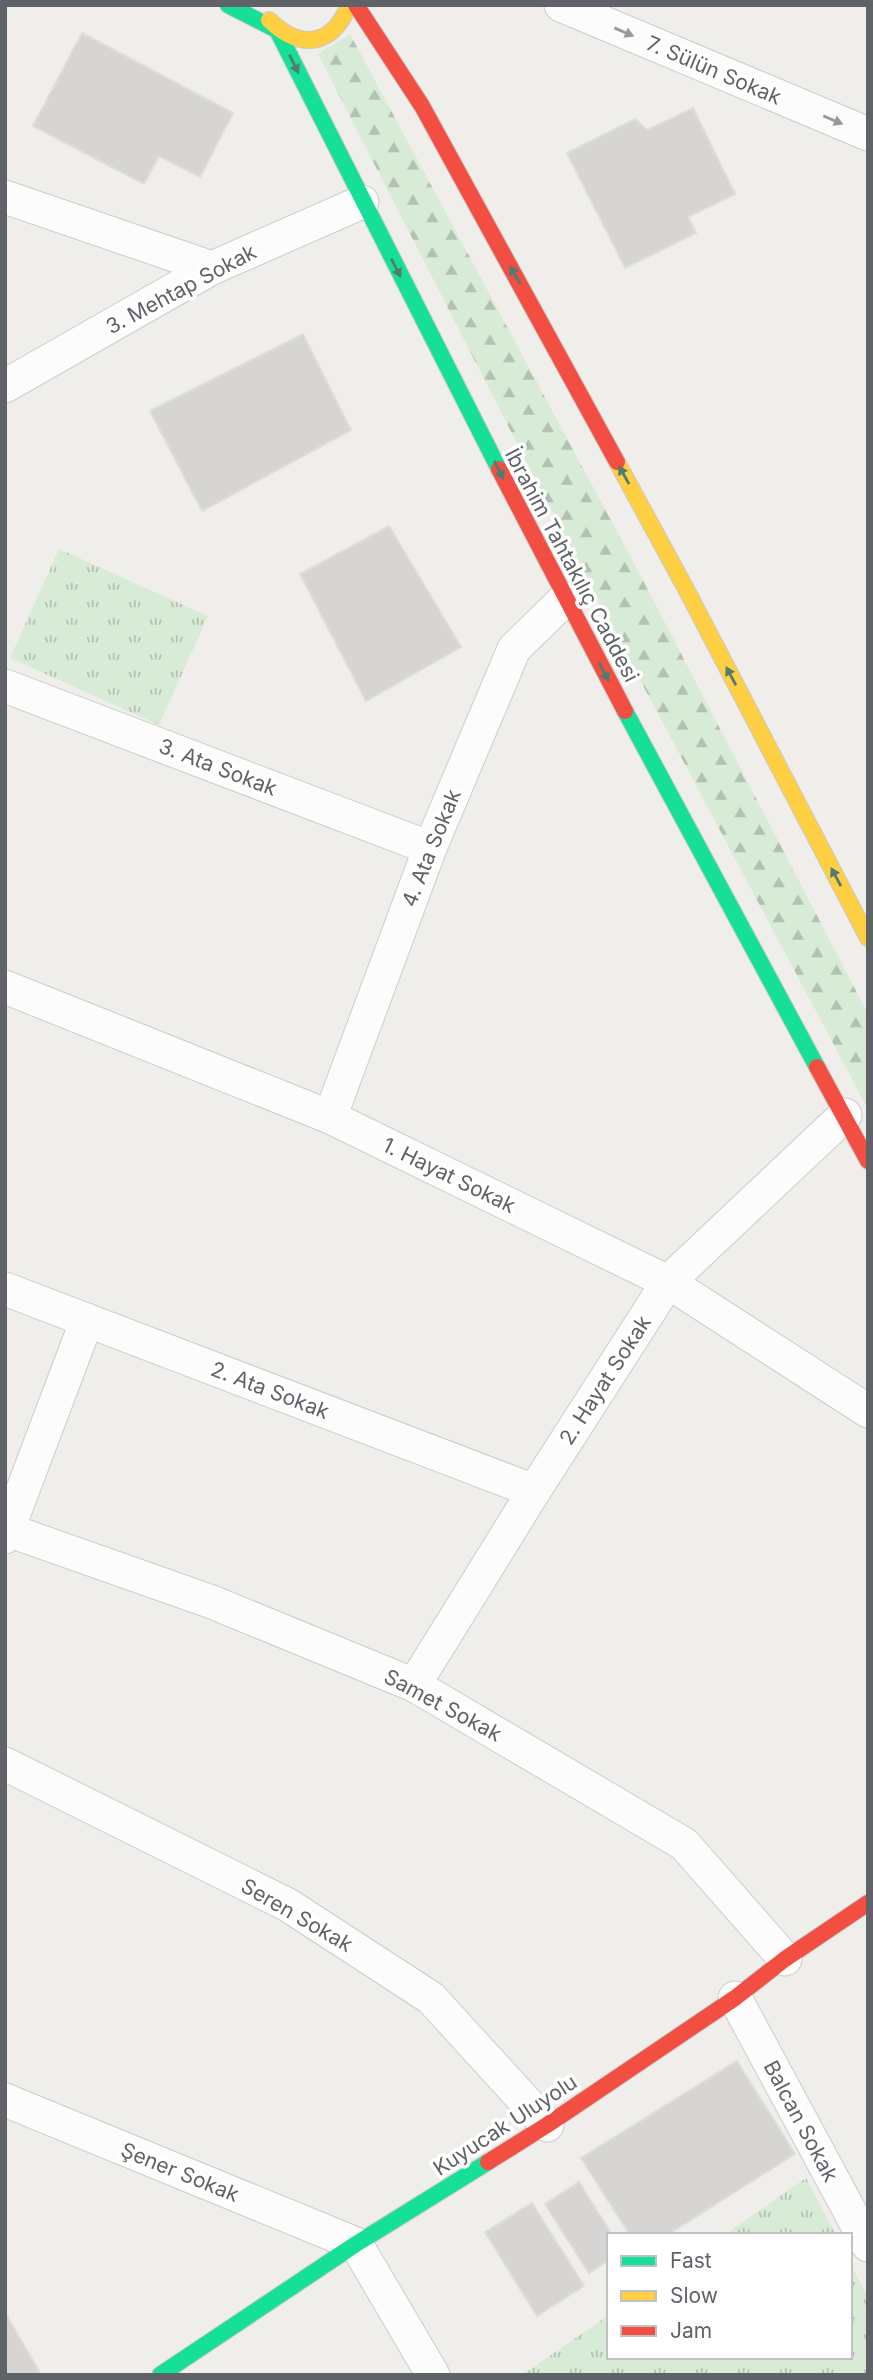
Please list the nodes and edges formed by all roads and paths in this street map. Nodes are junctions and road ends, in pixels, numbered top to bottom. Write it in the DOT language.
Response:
graph roads {
  1 [pos="228,5"];
  2 [pos="264,5"];
  3 [pos="349,5"];
  4 [pos="356,5"];
  5 [pos="561,5"];
  6 [pos="277,30"];
  7 [pos="868,134"];
  8 [pos="5,197"];
  9 [pos="362,202"];
  10 [pos="212,268"];
  11 [pos="5,386"];
  12 [pos="565,599"];
  13 [pos="5,686"];
  14 [pos="430,848"];
  15 [pos="868,938"];
  16 [pos="5,988"];
  17 [pos="845,1115"];
  18 [pos="330,1117"];
  19 [pos="868,1161"];
  20 [pos="668,1282"];
  21 [pos="5,1289"];
  22 [pos="88,1321"];
  23 [pos="868,1411"];
  24 [pos="534,1491"];
  25 [pos="6,1532"];
  26 [pos="414,1685"];
  27 [pos="5,1764"];
  28 [pos="868,1903"];
  29 [pos="785,1959"];
  30 [pos="735,1998"];
  31 [pos="5,2100"];
  32 [pos="547,2125"];
  33 [pos="356,2244"];
  34 [pos="868,2245"];
  35 [pos="160,2375"];
  36 [pos="433,2375"];
  1 -- 6 [label="main road"];
  2 -- 6 [label="main road, İbrahim Tahtakılıç Caddesi"];
  3 -- 6 [label="main road"];
  15 -- 4 [label="main road, one-way"];
  5 -- 7 [label="street, 7. Sülün Sokak, one-way"];
  6 -- 9 [label="main road, İbrahim Tahtakılıç Caddesi, one-way"];
  8 -- 10 [label="street"];
  9 -- 10 [label="street, 3. Mehtap Sokak"];
  9 -- 12 [label="main road, İbrahim Tahtakılıç Caddesi, one-way"];
  10 -- 11 [label="street, 3. Mehtap Sokak"];
  12 -- 14 [label="street, 4. Ata Sokak"];
  12 -- 17 [label="main road, İbrahim Tahtakılıç Caddesi, one-way"];
  13 -- 14 [label="street, 3. Ata Sokak"];
  14 -- 18 [label="street, 4. Ata Sokak"];
  16 -- 18 [label="street, 1. Hayat Sokak"];
  17 -- 19 [label="main road, İbrahim Tahtakılıç Caddesi"];
  17 -- 20 [label="street, 2. Hayat Sokak"];
  18 -- 20 [label="street, 1. Hayat Sokak"];
  20 -- 23 [label="street, 1. Hayat Sokak"];
  20 -- 24 [label="street, 2. Hayat Sokak"];
  21 -- 22 [label="street, 2. Ata Sokak"];
  22 -- 24 [label="street, 2. Ata Sokak"];
  22 -- 25 [label="street"];
  24 -- 26 [label="street, 2. Hayat Sokak"];
  25 -- 26 [label="street, Samet Sokak"];
  26 -- 29 [label="street, Samet Sokak"];
  27 -- 32 [label="street, Seren Sokak"];
  28 -- 29 [label="main road, Kuyucak Uluyolu"];
  29 -- 30 [label="main road, Kuyucak Uluyolu"];
  30 -- 32 [label="main road, Kuyucak Uluyolu"];
  30 -- 34 [label="street, Balcan Sokak"];
  31 -- 33 [label="street, Şener Sokak"];
  32 -- 33 [label="main road, Kuyucak Uluyolu"];
  33 -- 35 [label="main road, Kuyucak Uluyolu"];
  33 -- 36 [label="street"];
}
